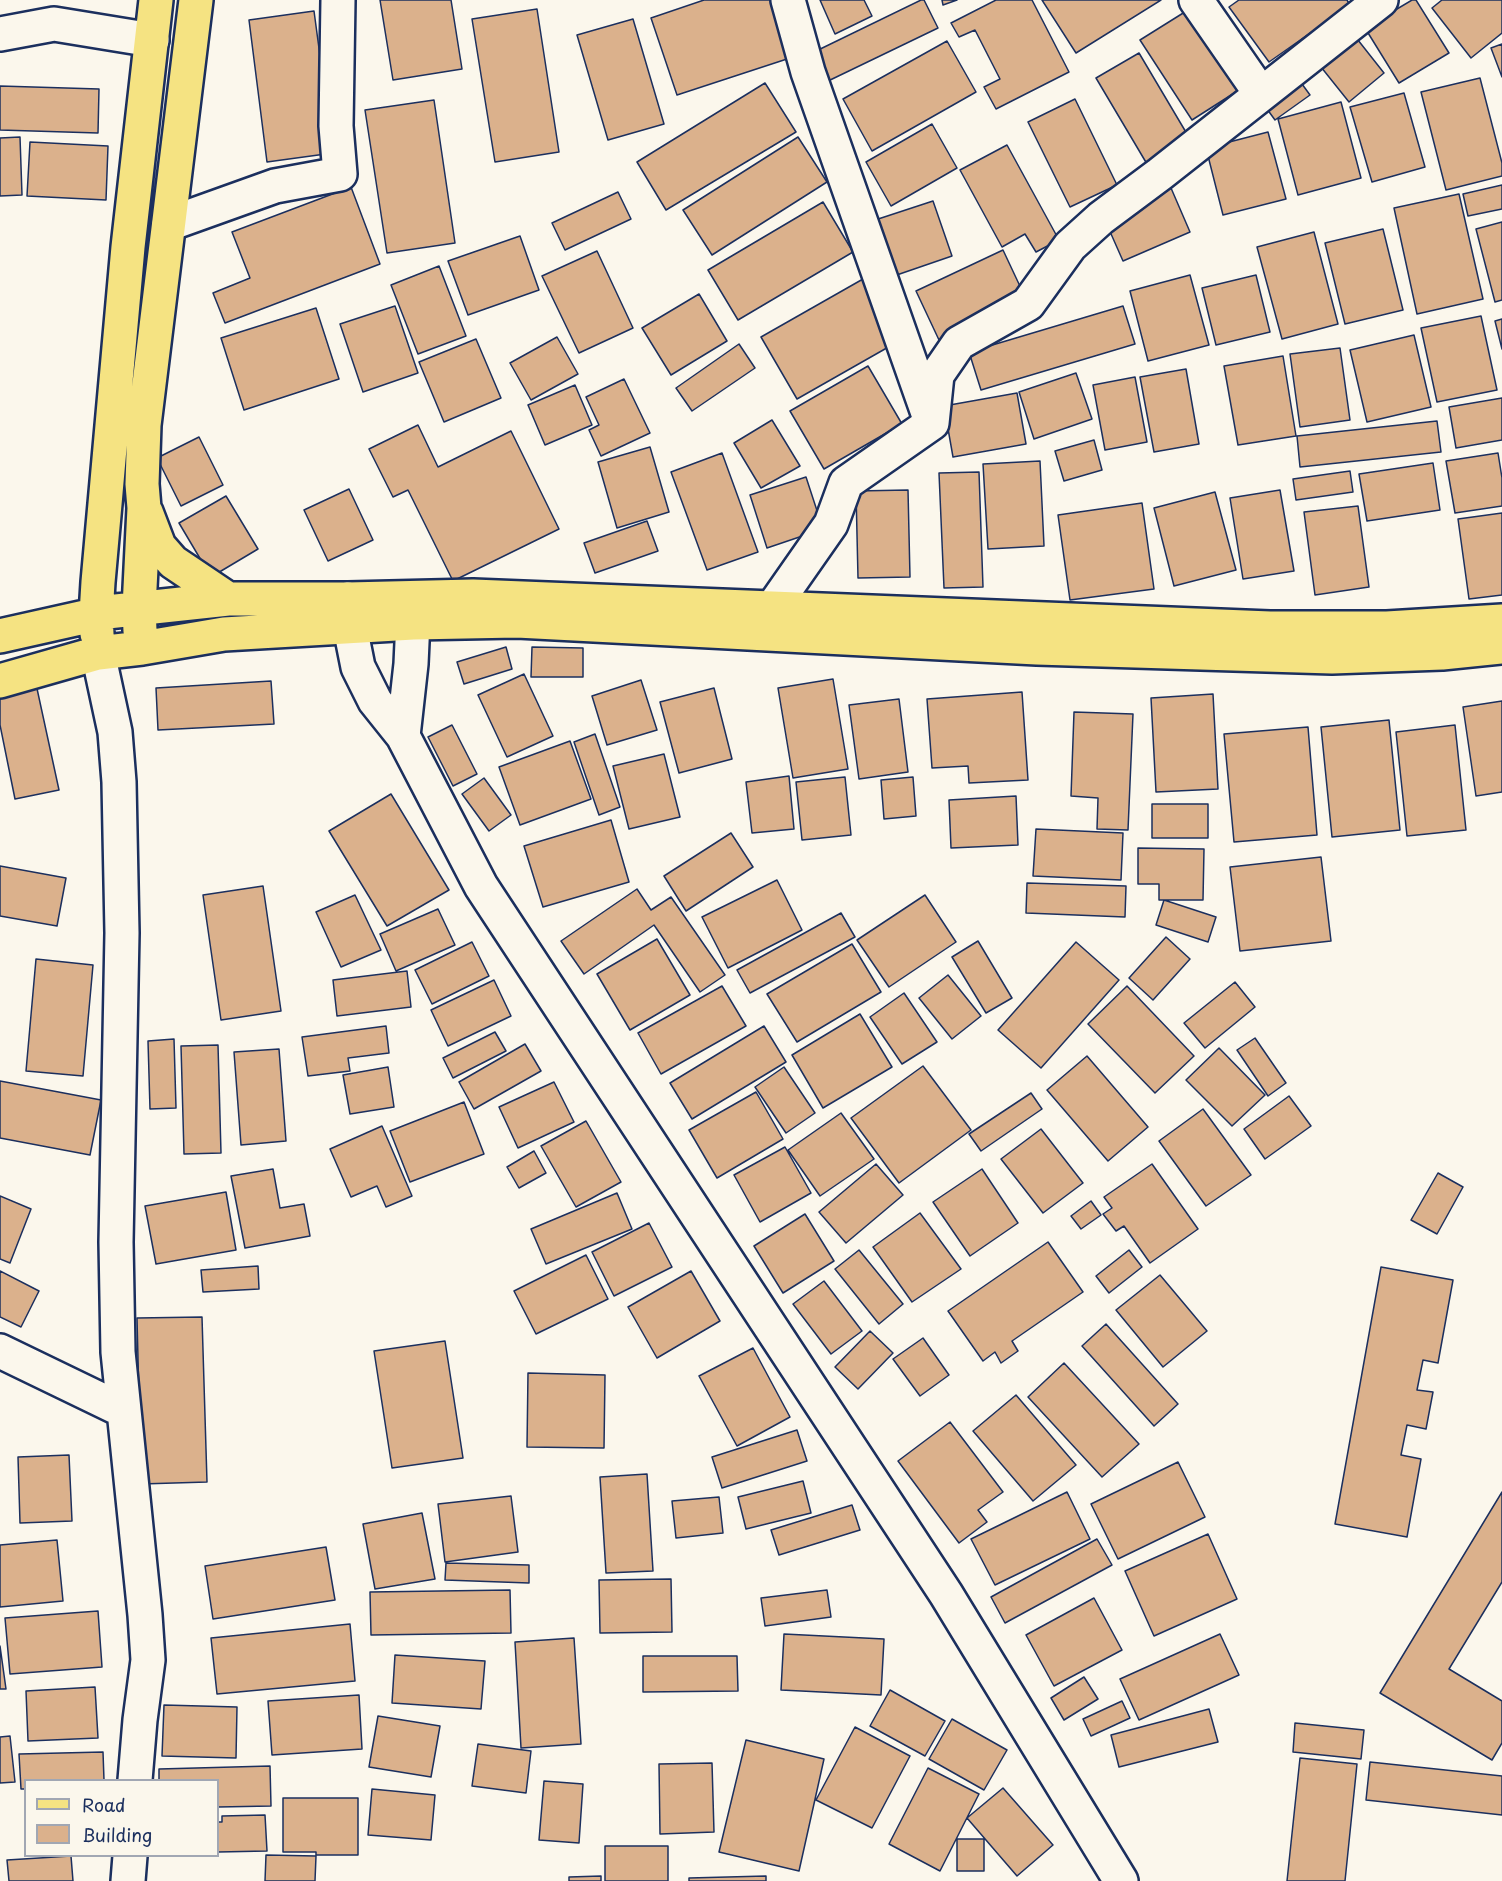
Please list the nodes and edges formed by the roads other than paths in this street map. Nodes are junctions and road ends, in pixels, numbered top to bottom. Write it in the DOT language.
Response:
graph roads {
  1 [pos="156,0"];
  2 [pos="196,0"];
  3 [pos="338,0"];
  4 [pos="788,0"];
  5 [pos="1196,0"];
  6 [pos="1381,0"];
  7 [pos="0,34"];
  8 [pos="152,40"];
  9 [pos="1261,94"];
  10 [pos="169,224"];
  11 [pos="932,423"];
  12 [pos="144,508"];
  13 [pos="228,599"];
  14 [pos="773,607"];
  15 [pos="138,608"];
  16 [pos="414,610"];
  17 [pos="349,613"];
  18 [pos="96,615"];
  19 [pos="1502,621"];
  20 [pos="0,636"];
  21 [pos="1502,647"];
  22 [pos="142,648"];
  23 [pos="98,653"];
  24 [pos="0,681"];
  25 [pos="403,736"];
  26 [pos="0,1351"];
  27 [pos="124,1411"];
  28 [pos="135,1779"];
  29 [pos="130,1857"];
  30 [pos="128,1881"];
  31 [pos="1121,1881"];
  1 -- 8 [label="main road"];
  2 -- 10 [label="main road"];
  3 -- 10 [label="street"];
  4 -- 11 [label="street"];
  5 -- 9 [label="street"];
  6 -- 9 [label="street"];
  7 -- 8 [label="street"];
  8 -- 18 [label="main road"];
  9 -- 11 [label="street"];
  10 -- 12 [label="main road"];
  11 -- 14 [label="street"];
  12 -- 13 [label="main road"];
  12 -- 15 [label="main road"];
  13 -- 15 [label="main road"];
  13 -- 17 [label="main road"];
  14 -- 16 [label="main road"];
  14 -- 19 [label="main road"];
  15 -- 18 [label="main road"];
  15 -- 22 [label="main road"];
  16 -- 17 [label="main road"];
  16 -- 21 [label="main road"];
  16 -- 25 [label="street"];
  17 -- 22 [label="main road"];
  17 -- 25 [label="street"];
  18 -- 20 [label="main road"];
  18 -- 23 [label="main road"];
  22 -- 23 [label="main road"];
  23 -- 24 [label="main road"];
  23 -- 27 [label="street"];
  25 -- 31 [label="street"];
  26 -- 27 [label="street"];
  27 -- 28 [label="street"];
  29 -- 30 [label="street"];
}
